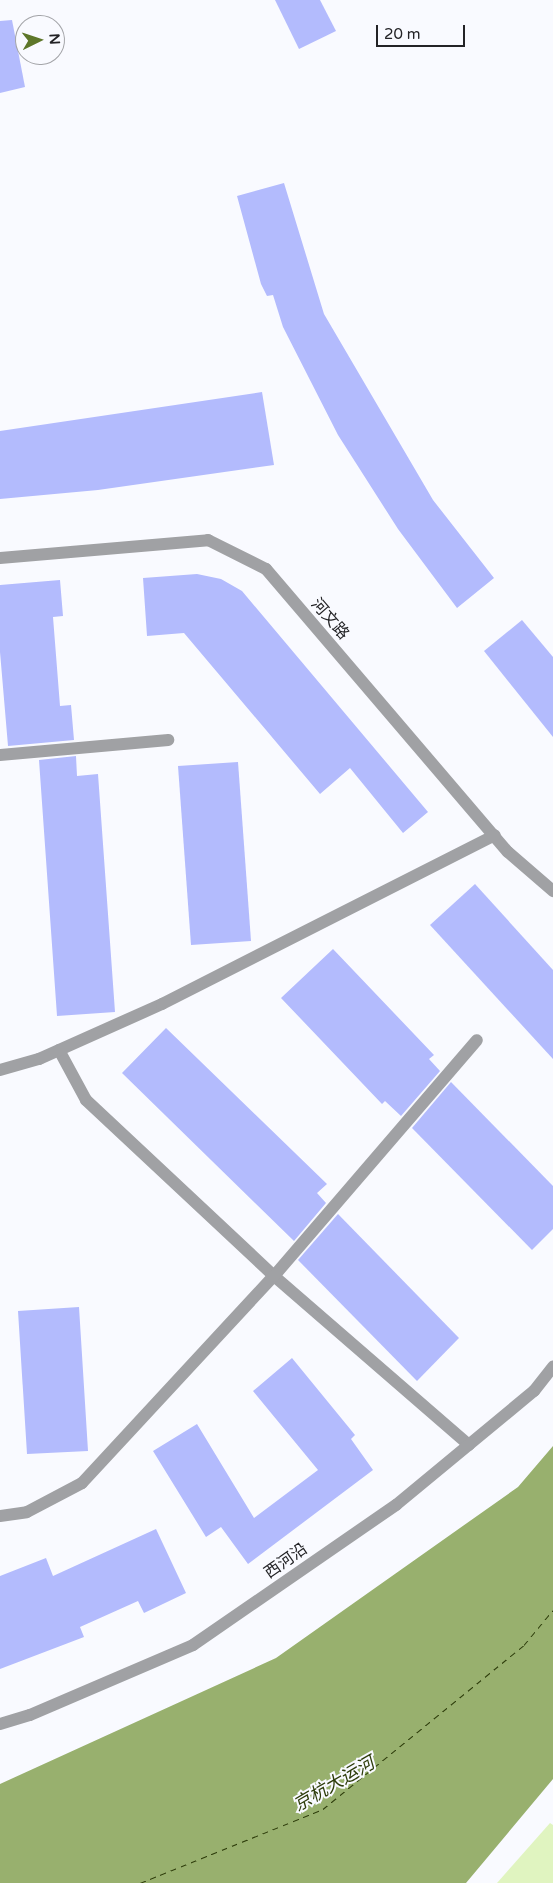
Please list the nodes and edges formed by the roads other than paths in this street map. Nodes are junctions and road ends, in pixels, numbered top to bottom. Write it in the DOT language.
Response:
graph roads {
  1 [pos="0,558"];
  2 [pos="168,740"];
  3 [pos="0,755"];
  4 [pos="494,835"];
  5 [pos="553,891"];
  6 [pos="477,1040"];
  7 [pos="58,1050"];
  8 [pos="0,1070"];
  9 [pos="274,1276"];
  10 [pos="553,1367"];
  11 [pos="469,1445"];
  12 [pos="0,1516"];
  13 [pos="0,1724"];
  1 -- 4 [label="street, 河文路"];
  2 -- 3 [label="street"];
  4 -- 5 [label="street, 河文路"];
  4 -- 7 [label="street"];
  6 -- 9 [label="street"];
  7 -- 8 [label="street"];
  7 -- 9 [label="street"];
  9 -- 11 [label="street"];
  9 -- 12 [label="street"];
  10 -- 11 [label="street, 西河沿"];
  11 -- 13 [label="street, 西河沿"];
}
